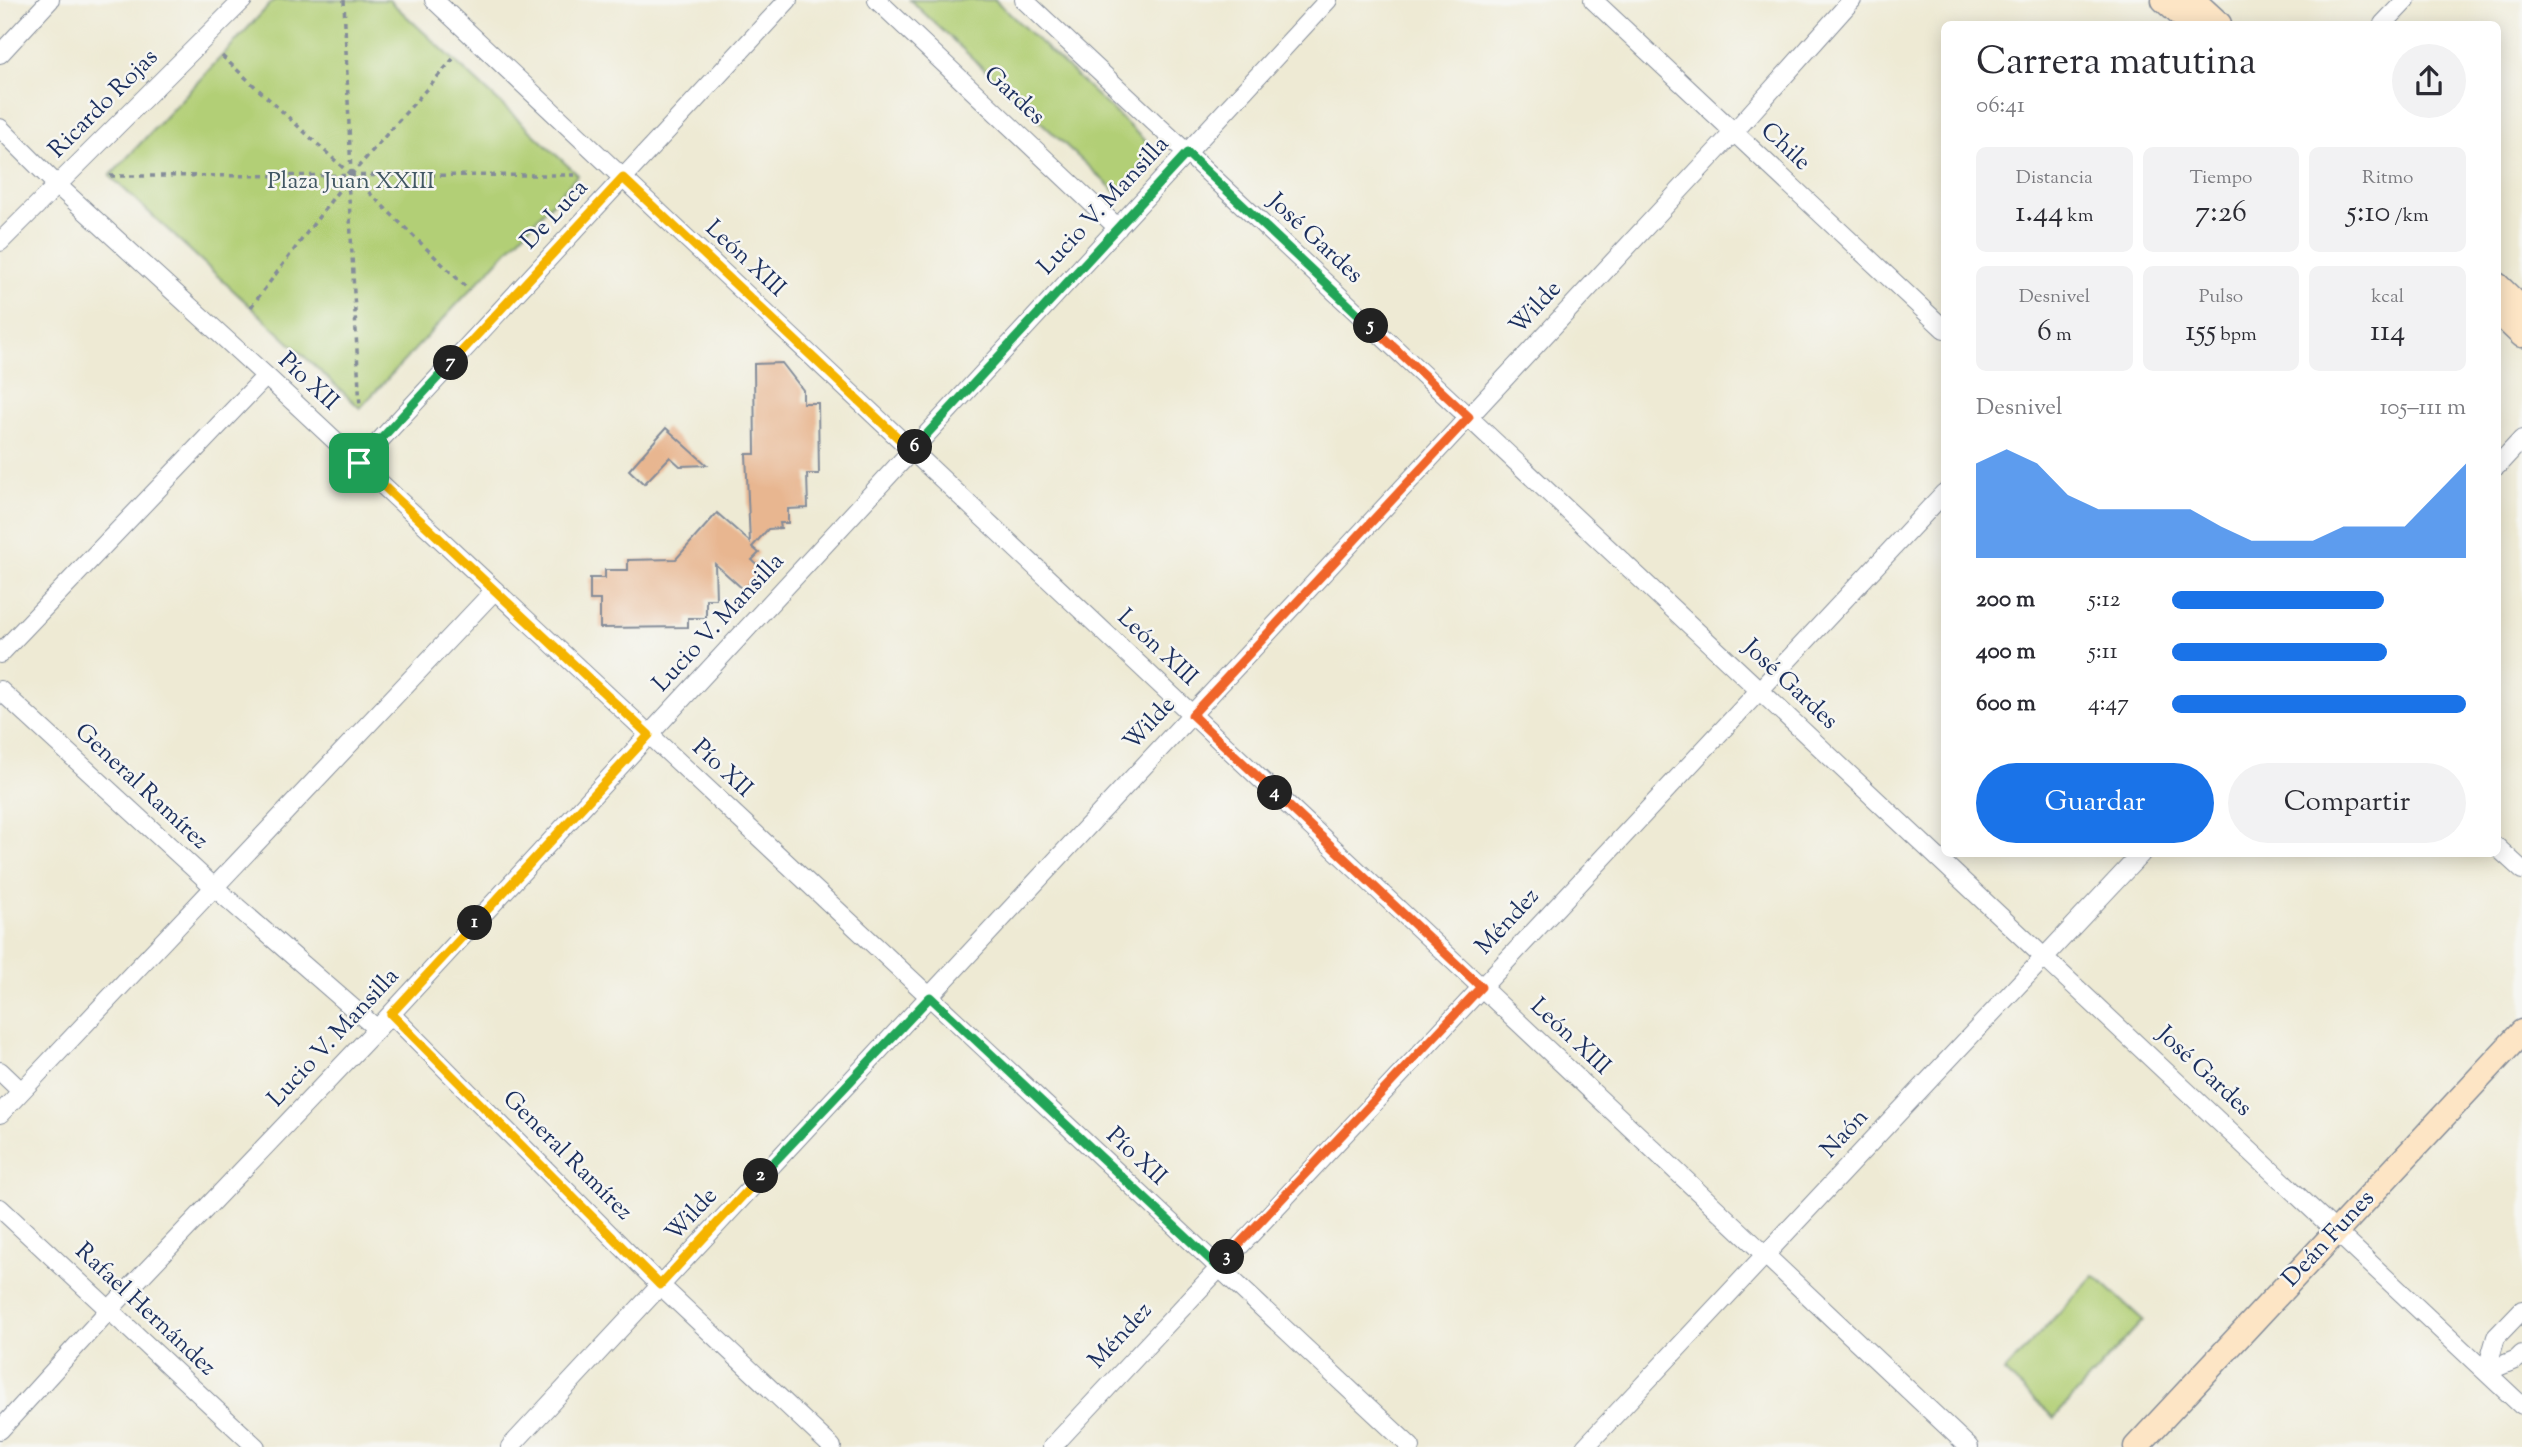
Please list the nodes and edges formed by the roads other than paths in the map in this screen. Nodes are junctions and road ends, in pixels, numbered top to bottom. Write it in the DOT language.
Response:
graph roads {
  1 [pos="50,0"];
  2 [pos="243,0"];
  3 [pos="434,0"];
  4 [pos="788,0"];
  5 [pos="877,0"];
  6 [pos="1024,0"];
  7 [pos="1328,0"];
  8 [pos="1593,0"];
  9 [pos="1852,0"];
  10 [pos="2164,0"];
  11 [pos="2193,0"];
  12 [pos="2406,0"];
  13 [pos="2188,21"];
  14 [pos="2216,21"];
  15 [pos="2385,21"];
  16 [pos="0,54"];
  17 [pos="0,128"];
  18 [pos="1734,132"];
  19 [pos="1187,153"];
  20 [pos="623,178"];
  21 [pos="58,185"];
  22 [pos="1118,228"];
  23 [pos="0,242"];
  24 [pos="2501,289"];
  25 [pos="2522,309"];
  26 [pos="2501,316"];
  27 [pos="1941,326"];
  28 [pos="2522,335"];
  29 [pos="267,376"];
  30 [pos="1469,417"];
  31 [pos="2522,439"];
  32 [pos="912,451"];
  33 [pos="2501,462"];
  34 [pos="359,463"];
  35 [pos="1941,496"];
  36 [pos="495,590"];
  37 [pos="0,654"];
  38 [pos="0,690"];
  39 [pos="1760,690"];
  40 [pos="1192,715"];
  41 [pos="649,735"];
  42 [pos="2501,850"];
  43 [pos="2138,857"];
  44 [pos="2522,870"];
  45 [pos="214,887"];
  46 [pos="2045,957"];
  47 [pos="1481,987"];
  48 [pos="930,997"];
  49 [pos="391,1014"];
  50 [pos="377,1029"];
  51 [pos="2522,1032"];
  52 [pos="0,1071"];
  53 [pos="21,1091"];
  54 [pos="0,1114"];
  55 [pos="0,1208"];
  56 [pos="2337,1230"];
  57 [pos="1765,1255"];
  58 [pos="1218,1267"];
  59 [pos="660,1285"];
  60 [pos="109,1310"];
  61 [pos="2522,1310"];
  62 [pos="2522,1354"];
  63 [pos="2486,1372"];
  64 [pos="2522,1406"];
  65 [pos="0,1430"];
  66 [pos="256,1447"];
  67 [pos="510,1447"];
  68 [pos="832,1447"];
  69 [pos="1052,1447"];
  70 [pos="1411,1447"];
  71 [pos="1585,1447"];
  72 [pos="1969,1447"];
  73 [pos="2136,1447"];
  1 -- 16 [label="street"];
  2 -- 21 [label="street, Ricardo Rojas"];
  3 -- 20 [label="street, León XIII"];
  4 -- 20 [label="street, De Luca"];
  5 -- 22 [label="street, Gardes"];
  6 -- 19 [label="street, José Gardes"];
  7 -- 19 [label="street, Lucio V. Mansilla"];
  8 -- 18 [label="street, Chile"];
  9 -- 18 [label="street, Wilde"];
  10 -- 13 [label="street"];
  11 -- 14 [label="street"];
  12 -- 15 [label="street"];
  17 -- 21 [label="street, Pío XII"];
  18 -- 27 [label="street, Chile"];
  18 -- 30 [label="street, Wilde"];
  19 -- 22 [label="street, Lucio V. Mansilla"];
  19 -- 30 [label="street, José Gardes"];
  20 -- 32 [label="street, León XIII"];
  20 -- 34 [label="street, De Luca"];
  21 -- 23 [label="street, Ricardo Rojas"];
  21 -- 29 [label="street, Pío XII"];
  22 -- 32 [label="street, Lucio V. Mansilla"];
  24 -- 25 [label="street"];
  26 -- 28 [label="street"];
  29 -- 34 [label="street, Pío XII"];
  29 -- 37 [label="street"];
  30 -- 39 [label="street, José Gardes"];
  30 -- 40 [label="street, Wilde"];
  31 -- 33 [label="street"];
  32 -- 40 [label="street, León XIII"];
  32 -- 41 [label="street, Lucio V. Mansilla"];
  34 -- 36 [label="street, Pío XII"];
  35 -- 39 [label="street, Méndez"];
  36 -- 41 [label="street, Pío XII"];
  36 -- 45 [label="street"];
  38 -- 45 [label="street, General Ramírez"];
  39 -- 46 [label="street, José Gardes"];
  39 -- 47 [label="street, Méndez"];
  40 -- 47 [label="street, León XIII"];
  40 -- 48 [label="street, Wilde"];
  41 -- 48 [label="street, Pío XII"];
  41 -- 49 [label="street, Lucio V. Mansilla"];
  42 -- 44 [label="street"];
  43 -- 46 [label="street, Naón"];
  45 -- 50 [label="street, General Ramírez"];
  45 -- 53 [label="street"];
  46 -- 56 [label="street, José Gardes"];
  46 -- 57 [label="street, Naón"];
  47 -- 57 [label="street, León XIII"];
  47 -- 58 [label="street, Méndez"];
  48 -- 58 [label="street, Pío XII"];
  48 -- 59 [label="street, Wilde"];
  49 -- 50 [label="street, Lucio V. Mansilla"];
  49 -- 59 [label="street, General Ramírez"];
  50 -- 60 [label="street, Lucio V. Mansilla"];
  51 -- 56 [label="street, Deán Funes"];
  52 -- 53 [label="street"];
  53 -- 54 [label="street"];
  55 -- 60 [label="street, Rafael Hernández"];
  56 -- 63 [label="street, José Gardes"];
  56 -- 73 [label="street, Deán Funes"];
  57 -- 71 [label="street, Naón"];
  57 -- 72 [label="street, León XIII"];
  58 -- 69 [label="street, Méndez"];
  58 -- 70 [label="street, Pío XII"];
  59 -- 67 [label="street, Wilde"];
  59 -- 68 [label="street, General Ramírez"];
  60 -- 65 [label="street, Lucio V. Mansilla"];
  60 -- 66 [label="street, Rafael Hernández"];
  61 -- 63 [label="street"];
  62 -- 63 [label="street"];
  63 -- 64 [label="street, José Gardes"];
}
